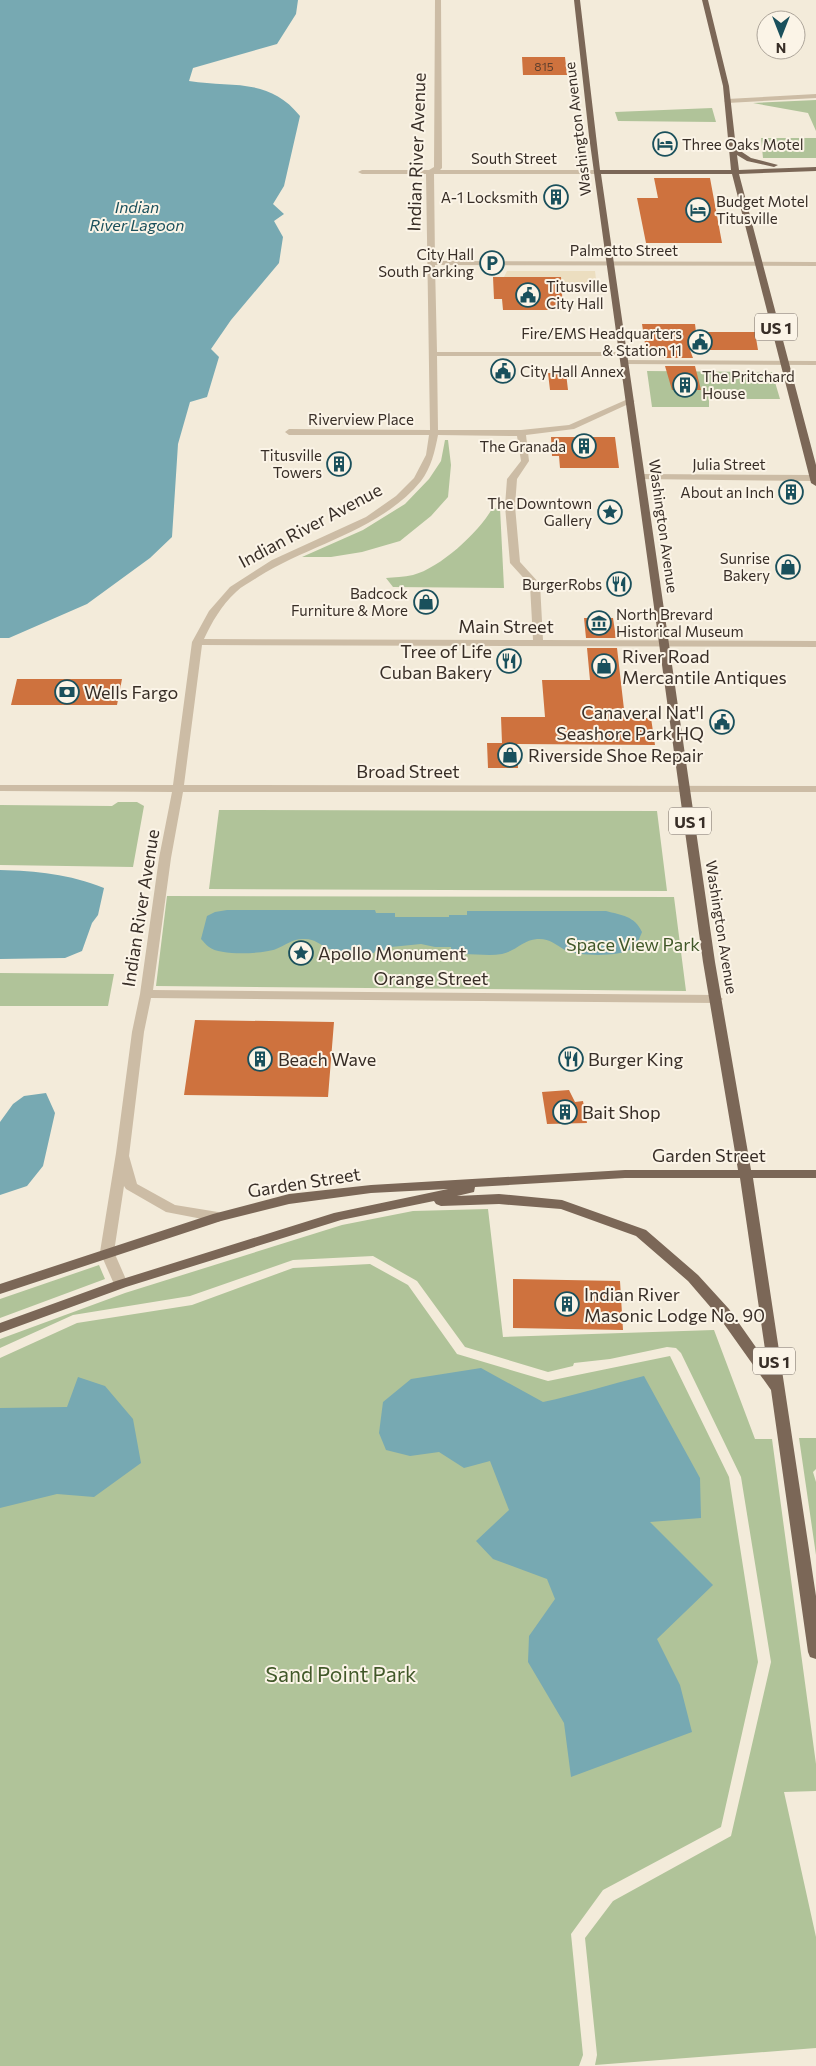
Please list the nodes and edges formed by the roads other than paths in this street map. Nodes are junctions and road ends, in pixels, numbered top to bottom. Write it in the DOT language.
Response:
graph roads {
  1 [pos="438,0"];
  2 [pos="577,0"];
  3 [pos="705,0"];
  4 [pos="816,96"];
  5 [pos="727,100"];
  6 [pos="733,149"];
  7 [pos="816,169"];
  8 [pos="362,172"];
  9 [pos="430,172"];
  10 [pos="597,172"];
  11 [pos="736,172"];
  12 [pos="432,263"];
  13 [pos="610,264"];
  14 [pos="760,264"];
  15 [pos="816,264"];
  16 [pos="433,354"];
  17 [pos="624,358"];
  18 [pos="786,363"];
  19 [pos="816,363"];
  20 [pos="630,401"];
  21 [pos="289,432"];
  22 [pos="434,433"];
  23 [pos="521,433"];
  24 [pos="641,477"];
  25 [pos="816,479"];
  26 [pos="196,642"];
  27 [pos="538,642"];
  28 [pos="663,644"];
  29 [pos="816,644"];
  30 [pos="0,788"];
  31 [pos="178,788"];
  32 [pos="685,789"];
  33 [pos="816,789"];
  34 [pos="146,994"];
  35 [pos="717,999"];
  36 [pos="123,1153"];
  37 [pos="746,1174"];
  38 [pos="816,1174"];
  39 [pos="512,1180"];
  40 [pos="412,1201"];
  41 [pos="218,1217"];
  42 [pos="107,1252"];
  43 [pos="121,1284"];
  44 [pos="0,1289"];
  45 [pos="0,1328"];
  46 [pos="778,1388"];
  47 [pos="816,1652"];
  1 -- 9 [label="street, Indian River Avenue"];
  2 -- 10 [label="main road, Washington Avenue / US 1"];
  3 -- 5 [label="main road, US 1"];
  4 -- 5 [label="street"];
  5 -- 6 [label="main road, US 1"];
  6 -- 7 [label="main road"];
  6 -- 11 [label="main road, US 1"];
  7 -- 11 [label="main road, South Street"];
  8 -- 9 [label="street, South Street"];
  9 -- 10 [label="street, South Street"];
  9 -- 12 [label="street, Indian River Avenue"];
  10 -- 11 [label="main road, South Street"];
  10 -- 13 [label="main road, Washington Avenue / US 1"];
  11 -- 14 [label="main road, US 1"];
  12 -- 13 [label="street, Palmetto Street"];
  12 -- 16 [label="street, Indian River Avenue"];
  13 -- 14 [label="street, Palmetto Street"];
  13 -- 17 [label="main road, Washington Avenue / US 1"];
  14 -- 15 [label="street, Palmetto Street"];
  14 -- 18 [label="main road, US 1"];
  16 -- 17 [label="street"];
  16 -- 22 [label="street, Indian River Avenue"];
  17 -- 18 [label="street"];
  17 -- 20 [label="main road, Washington Avenue / US 1"];
  18 -- 19 [label="street"];
  18 -- 25 [label="main road, US 1"];
  20 -- 23 [label="street, Riverview Place"];
  20 -- 24 [label="main road, Washington Avenue / US 1"];
  21 -- 22 [label="street, Riverview Place"];
  22 -- 23 [label="street, Riverview Place"];
  22 -- 26 [label="street, Indian River Avenue"];
  23 -- 27 [label="street"];
  24 -- 25 [label="street, Julia Street"];
  24 -- 28 [label="main road, Washington Avenue / US 1"];
  26 -- 27 [label="street, Main Street"];
  26 -- 31 [label="street, Indian River Avenue"];
  27 -- 28 [label="street, Main Street"];
  28 -- 29 [label="street, Main Street"];
  28 -- 32 [label="main road, Washington Avenue / US 1"];
  30 -- 31 [label="street, Broad Street"];
  31 -- 32 [label="street, Broad Street"];
  31 -- 34 [label="street, Indian River Avenue"];
  32 -- 33 [label="street, Broad Street"];
  32 -- 35 [label="main road, Washington Avenue / US 1"];
  34 -- 35 [label="street, Orange Street"];
  34 -- 36 [label="street, Indian River Avenue"];
  35 -- 37 [label="main road, Washington Avenue / US 1"];
  36 -- 41 [label="street"];
  36 -- 42 [label="street, Indian River Avenue"];
  37 -- 38 [label="main road, Garden Street"];
  37 -- 39 [label="main road, Garden Street"];
  37 -- 46 [label="main road, US 1"];
  39 -- 40 [label="main road, Garden Street"];
  39 -- 41 [label="main road, Garden Street"];
  40 -- 43 [label="main road, Garden Street"];
  40 -- 46 [label="main road"];
  41 -- 42 [label="main road, Garden Street"];
  42 -- 43 [label="street"];
  42 -- 44 [label="main road, Garden Street"];
  43 -- 45 [label="main road, Garden Street"];
  46 -- 47 [label="main road, US 1"];
}
